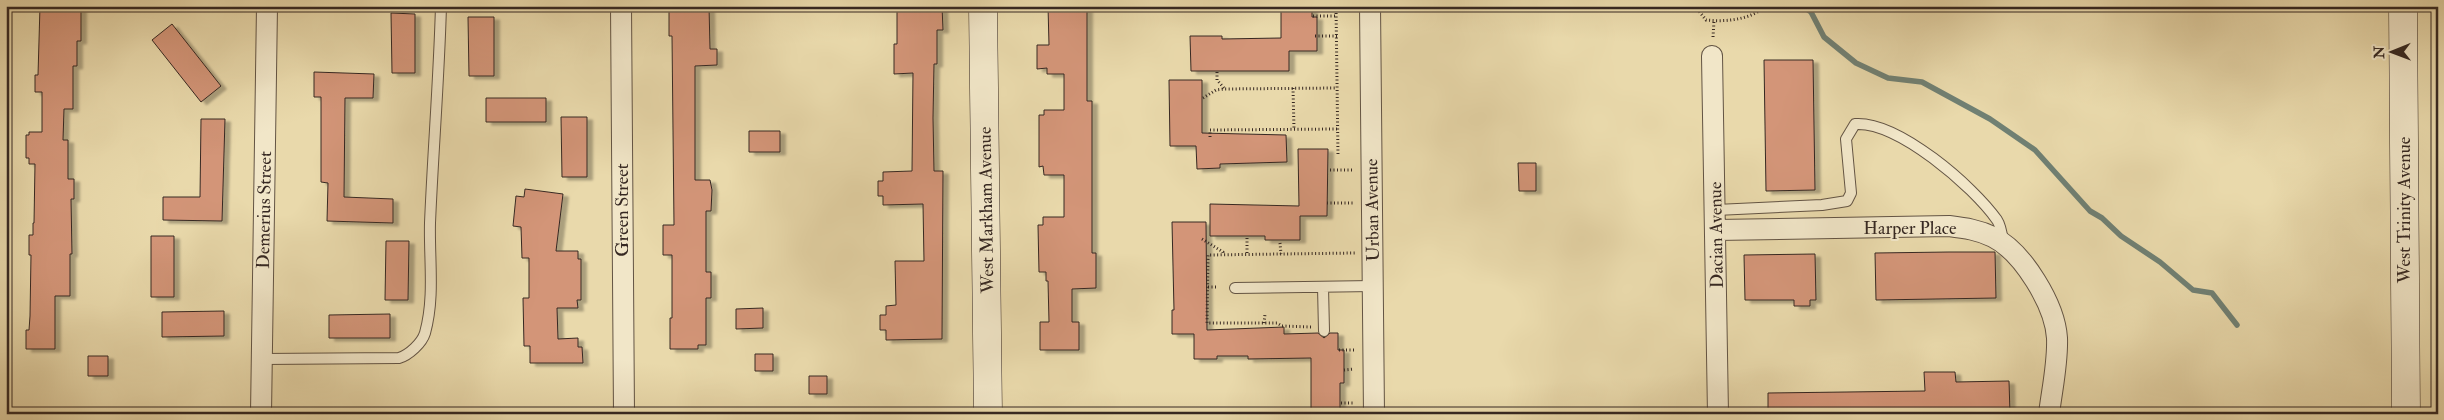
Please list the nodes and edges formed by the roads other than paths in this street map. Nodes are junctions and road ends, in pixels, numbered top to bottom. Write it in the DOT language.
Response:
graph roads {
  1 [pos="266,6"];
  2 [pos="441,6"];
  3 [pos="621,6"];
  4 [pos="983,6"];
  5 [pos="1370,6"];
  6 [pos="2403,6"];
  7 [pos="1712,56"];
  8 [pos="1716,210"];
  9 [pos="1716,230"];
  10 [pos="2004,246"];
  11 [pos="1323,286"];
  12 [pos="1373,286"];
  13 [pos="1235,288"];
  14 [pos="1319,329"];
  15 [pos="262,359"];
  16 [pos="1368,408"];
  17 [pos="261,414"];
  18 [pos="624,414"];
  19 [pos="988,414"];
  20 [pos="1718,414"];
  21 [pos="2049,414"];
  22 [pos="2406,414"];
  1 -- 15 [label="street, Demerius Street"];
  2 -- 15 [label="lane"];
  3 -- 18 [label="street, Green Street"];
  4 -- 19 [label="street, West Markham Avenue"];
  5 -- 12 [label="street, Urban Avenue"];
  6 -- 22 [label="street, West Trinity Avenue"];
  7 -- 8 [label="street, Dacian Avenue"];
  8 -- 9 [label="street, Dacian Avenue"];
  8 -- 10 [label="lane"];
  9 -- 10 [label="street, Harper Place"];
  9 -- 20 [label="street, Dacian Avenue"];
  10 -- 21 [label="street, Harper Place"];
  11 -- 12 [label="lane"];
  11 -- 13 [label="lane"];
  11 -- 14 [label="lane"];
  12 -- 16 [label="street, Urban Avenue"];
  15 -- 17 [label="street, Demerius Street"];
}
